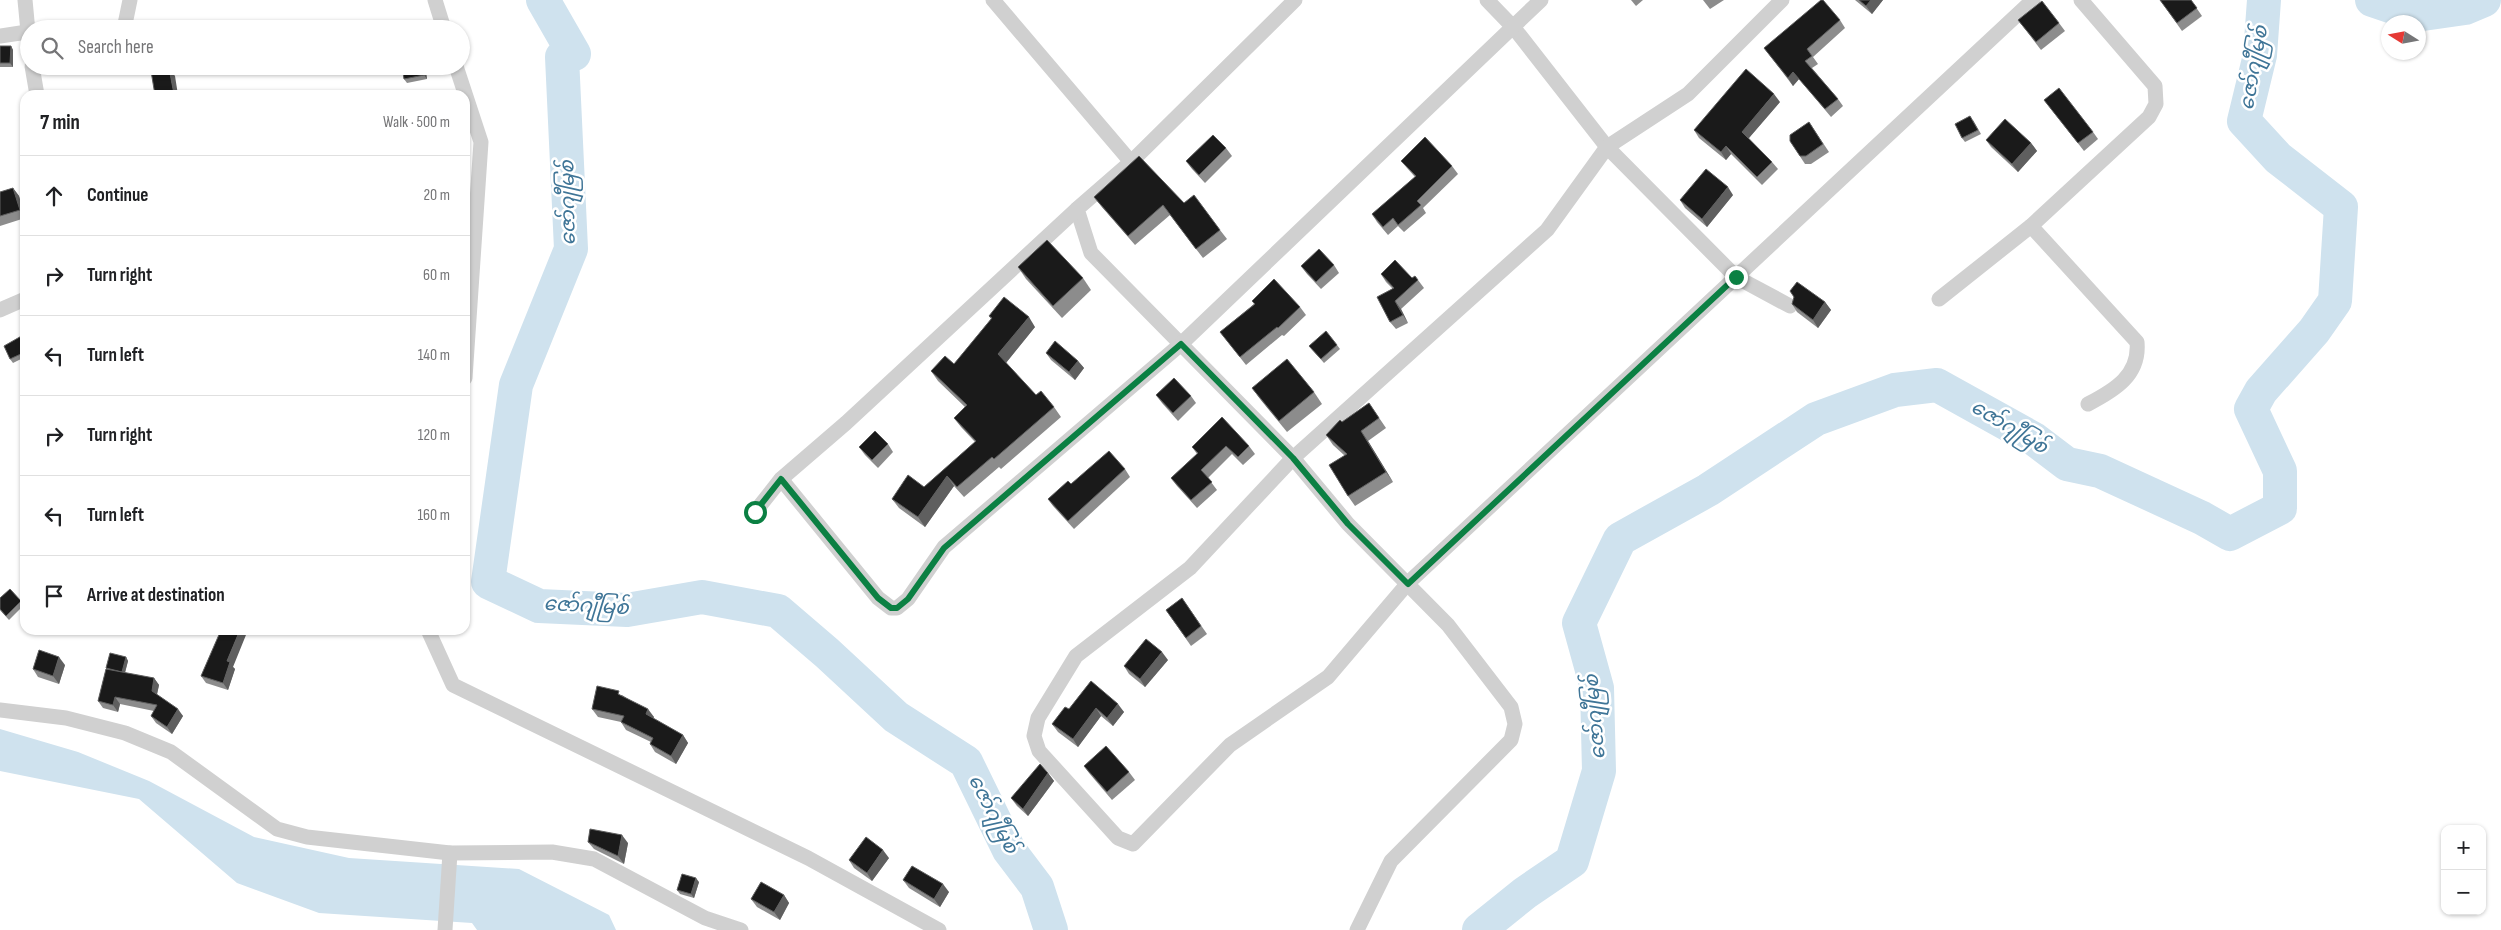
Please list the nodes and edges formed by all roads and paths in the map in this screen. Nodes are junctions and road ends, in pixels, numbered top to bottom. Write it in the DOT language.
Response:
graph roads {
  1 [pos="24,0"];
  2 [pos="130,0"];
  3 [pos="435,0"];
  4 [pos="993,0"];
  5 [pos="1295,0"];
  6 [pos="1487,0"];
  7 [pos="1541,0"];
  8 [pos="1782,0"];
  9 [pos="2033,0"];
  10 [pos="2082,0"];
  11 [pos="26,20"];
  12 [pos="126,20"];
  13 [pos="441,20"];
  14 [pos="1514,28"];
  15 [pos="0,36"];
  16 [pos="20,37"];
  17 [pos="34,75"];
  18 [pos="459,75"];
  19 [pos="36,90"];
  20 [pos="464,90"];
  21 [pos="470,109"];
  22 [pos="1607,147"];
  23 [pos="1131,162"];
  24 [pos="1077,209"];
  25 [pos="2031,226"];
  26 [pos="470,259"];
  27 [pos="1736,277"];
  28 [pos="1939,299"];
  29 [pos="20,301"];
  30 [pos="1790,306"];
  31 [pos="0,310"];
  32 [pos="1181,344"];
  33 [pos="2088,404"];
  34 [pos="1293,458"];
  35 [pos="781,479"];
  36 [pos="755,512"];
  37 [pos="1408,584"];
  38 [pos="430,635"];
  39 [pos="0,710"];
  40 [pos="450,857"];
  41 [pos="445,928"];
  42 [pos="741,930"];
  43 [pos="938,930"];
  44 [pos="1357,930"];
  1 -- 11 [label="street"];
  2 -- 12 [label="street"];
  3 -- 13 [label="street"];
  4 -- 23 [label="street"];
  5 -- 23 [label="street"];
  6 -- 14 [label="street"];
  7 -- 14 [label="street"];
  8 -- 22 [label="street"];
  9 -- 27 [label="street"];
  10 -- 25 [label="street"];
  14 -- 22 [label="street"];
  14 -- 32 [label="street"];
  15 -- 16 [label="street"];
  17 -- 19 [label="street"];
  18 -- 20 [label="street"];
  21 -- 26 [label="street"];
  22 -- 27 [label="street"];
  22 -- 34 [label="street"];
  23 -- 24 [label="street"];
  24 -- 32 [label="street"];
  24 -- 35 [label="street"];
  25 -- 28 [label="street"];
  25 -- 33 [label="street"];
  27 -- 30 [label="street"];
  27 -- 37 [label="street"];
  29 -- 31 [label="street"];
  32 -- 34 [label="street"];
  32 -- 35 [label="street"];
  34 -- 37 [label="street"];
  34 -- 37 [label="street"];
  35 -- 36 [label="street"];
  37 -- 44 [label="street"];
  38 -- 43 [label="street"];
  39 -- 40 [label="street"];
  40 -- 41 [label="street"];
  40 -- 42 [label="street"];
}
